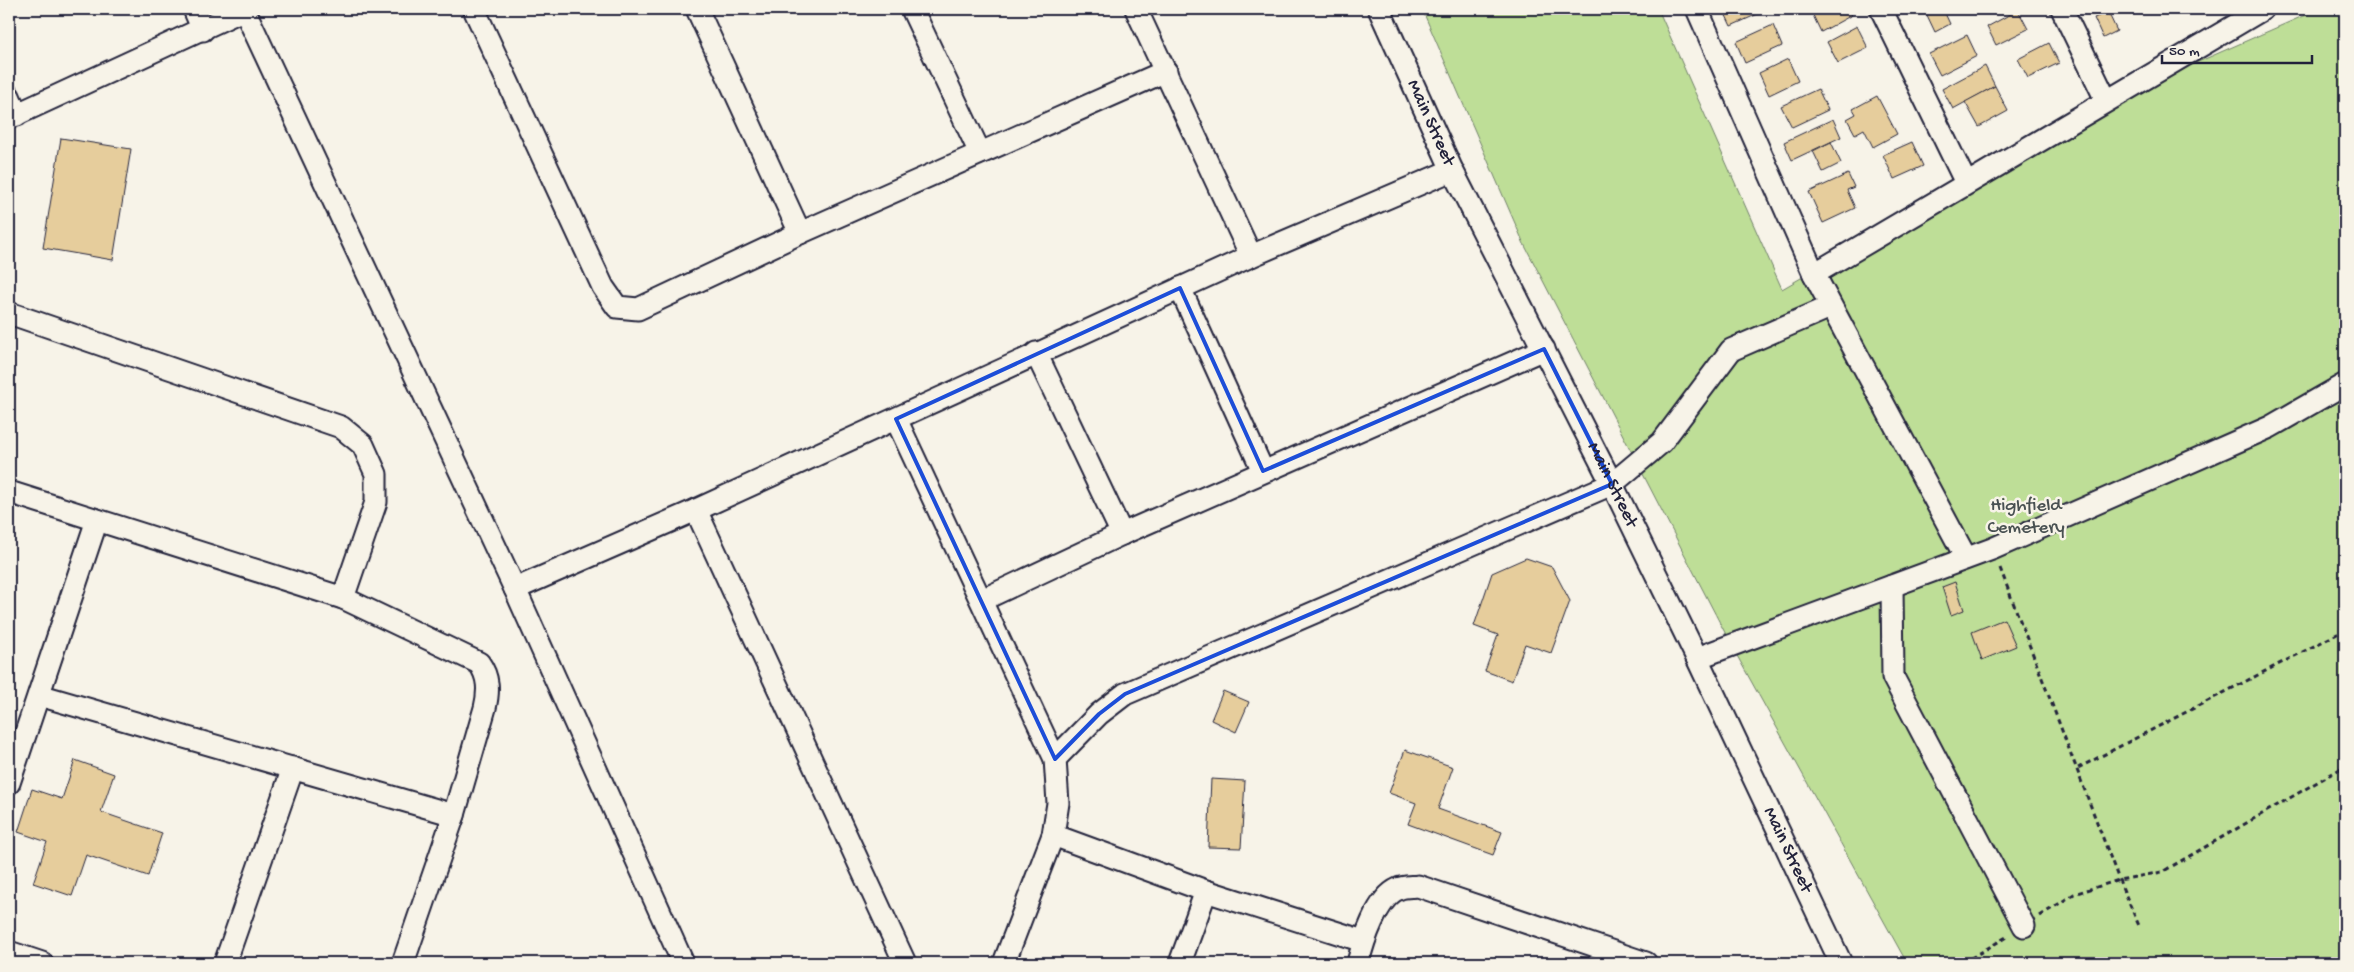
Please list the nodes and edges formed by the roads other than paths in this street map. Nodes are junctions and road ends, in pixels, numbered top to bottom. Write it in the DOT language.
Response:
graph roads {
  1 [pos="194,9"];
  2 [pos="244,9"];
  3 [pos="474,9"];
  4 [pos="698,9"];
  5 [pos="912,9"];
  6 [pos="1136,9"];
  7 [pos="1379,9"];
  8 [pos="1697,9"];
  9 [pos="1881,9"];
  10 [pos="2062,9"];
  11 [pos="2263,9"];
  12 [pos="2242,14"];
  13 [pos="203,30"];
  14 [pos="1166,71"];
  15 [pos="2106,100"];
  16 [pos="12,110"];
  17 [pos="980,153"];
  18 [pos="1452,170"];
  19 [pos="1966,183"];
  20 [pos="800,233"];
  21 [pos="1251,256"];
  22 [pos="1814,274"];
  23 [pos="1180,288"];
  24 [pos="1830,308"];
  25 [pos="9,313"];
  26 [pos="1544,348"];
  27 [pos="1036,353"];
  28 [pos="2345,384"];
  29 [pos="896,419"];
  30 [pos="1263,472"];
  31 [pos="1612,484"];
  32 [pos="9,492"];
  33 [pos="696,510"];
  34 [pos="97,520"];
  35 [pos="1122,534"];
  36 [pos="1966,558"];
  37 [pos="1892,586"];
  38 [pos="515,589"];
  39 [pos="343,598"];
  40 [pos="982,600"];
  41 [pos="1697,658"];
  42 [pos="39,695"];
  43 [pos="1055,760"];
  44 [pos="293,768"];
  45 [pos="9,783"];
  46 [pos="454,815"];
  47 [pos="1052,835"];
  48 [pos="1206,891"];
  49 [pos="2024,926"];
  50 [pos="1363,941"];
  51 [pos="9,952"];
  52 [pos="42,963"];
  53 [pos="225,963"];
  54 [pos="403,963"];
  55 [pos="683,963"];
  56 [pos="905,963"];
  57 [pos="1004,963"];
  58 [pos="1180,963"];
  59 [pos="1358,963"];
  60 [pos="1646,963"];
  61 [pos="1841,963"];
  1 -- 13 [label="street"];
  2 -- 13 [label="street"];
  2 -- 38 [label="street"];
  3 -- 20 [label="street"];
  4 -- 20 [label="street"];
  5 -- 17 [label="street"];
  6 -- 14 [label="street"];
  7 -- 18 [label="street, Main Street"];
  8 -- 22 [label="street"];
  9 -- 19 [label="street"];
  10 -- 15 [label="street"];
  11 -- 12 [label="street"];
  12 -- 15 [label="street"];
  13 -- 16 [label="street"];
  14 -- 17 [label="street"];
  14 -- 21 [label="street"];
  15 -- 19 [label="street"];
  17 -- 20 [label="street"];
  18 -- 21 [label="street"];
  18 -- 26 [label="street, Main Street"];
  19 -- 22 [label="street"];
  21 -- 23 [label="street"];
  22 -- 24 [label="street"];
  23 -- 27 [label="street"];
  23 -- 30 [label="street"];
  24 -- 31 [label="street"];
  24 -- 36 [label="street"];
  25 -- 39 [label="street"];
  26 -- 30 [label="street"];
  26 -- 31 [label="street, Main Street"];
  27 -- 29 [label="street"];
  27 -- 35 [label="street"];
  28 -- 36 [label="street"];
  29 -- 33 [label="street"];
  29 -- 40 [label="street"];
  30 -- 35 [label="street"];
  31 -- 41 [label="street, Main Street"];
  31 -- 43 [label="street"];
  32 -- 34 [label="street"];
  33 -- 38 [label="street"];
  33 -- 56 [label="street"];
  34 -- 39 [label="street"];
  34 -- 42 [label="street"];
  35 -- 40 [label="street"];
  36 -- 37 [label="street"];
  37 -- 41 [label="street"];
  37 -- 49 [label="street"];
  38 -- 55 [label="street"];
  39 -- 46 [label="street"];
  40 -- 43 [label="street"];
  41 -- 61 [label="street, Main Street"];
  42 -- 44 [label="street"];
  42 -- 45 [label="street"];
  43 -- 47 [label="street"];
  44 -- 46 [label="street"];
  44 -- 53 [label="street"];
  46 -- 54 [label="street"];
  47 -- 48 [label="street"];
  47 -- 57 [label="street"];
  48 -- 50 [label="street"];
  48 -- 58 [label="street"];
  50 -- 59 [label="street"];
  50 -- 60 [label="street"];
  51 -- 52 [label="street"];
}
